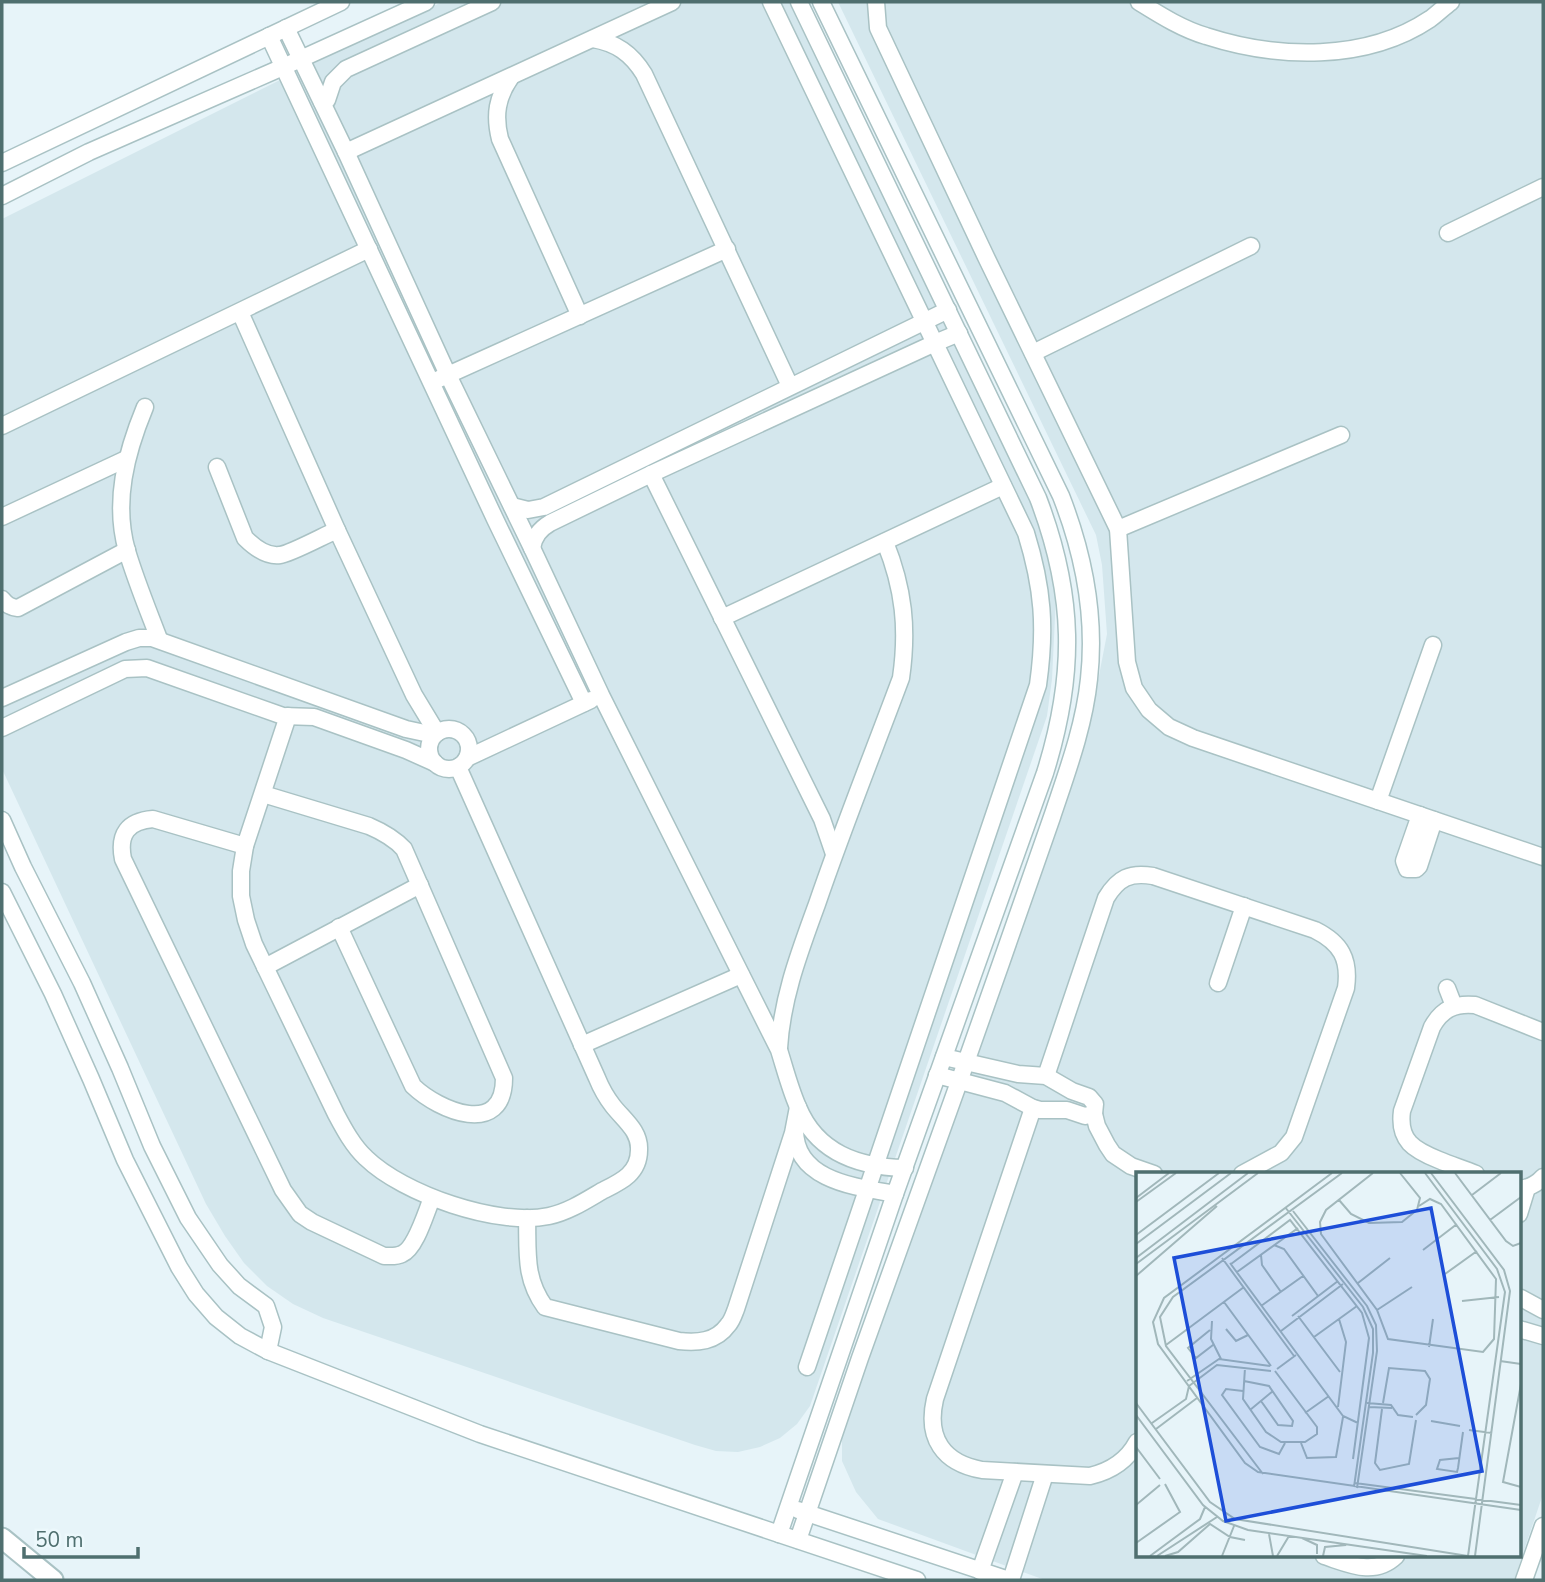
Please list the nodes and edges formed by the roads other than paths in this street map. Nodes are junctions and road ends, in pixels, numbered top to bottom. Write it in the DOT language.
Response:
graph roads {
  1 [pos="341,2"];
  2 [pos="426,2"];
  3 [pos="492,2"];
  4 [pos="672,2"];
  5 [pos="771,2"];
  6 [pos="799,2"];
  7 [pos="821,2"];
  8 [pos="876,2"];
  9 [pos="1139,2"];
  10 [pos="1451,2"];
  11 [pos="286,28"];
  12 [pos="269,36"];
  13 [pos="593,38"];
  14 [pos="301,58"];
  15 [pos="283,67"];
  16 [pos="511,76"];
  17 [pos="322,102"];
  18 [pos="346,152"];
  19 [pos="2,163"];
  20 [pos="1543,187"];
  21 [pos="2,196"];
  22 [pos="1448,233"];
  23 [pos="1251,246"];
  24 [pos="369,249"];
  25 [pos="727,249"];
  26 [pos="948,310"];
  27 [pos="240,312"];
  28 [pos="580,316"];
  29 [pos="924,320"];
  30 [pos="959,333"];
  31 [pos="935,343"];
  32 [pos="1033,353"];
  33 [pos="448,375"];
  34 [pos="432,383"];
  35 [pos="790,386"];
  36 [pos="456,392"];
  37 [pos="440,400"];
  38 [pos="145,407"];
  39 [pos="2,426"];
  40 [pos="1342,435"];
  41 [pos="126,459"];
  42 [pos="217,467"];
  43 [pos="651,474"];
  44 [pos="1003,486"];
  45 [pos="513,508"];
  46 [pos="2,517"];
  47 [pos="495,519"];
  48 [pos="1118,529"];
  49 [pos="337,530"];
  50 [pos="885,542"];
  51 [pos="532,548"];
  52 [pos="127,550"];
  53 [pos="2,599"];
  54 [pos="722,618"];
  55 [pos="139,638"];
  56 [pos="166,642"];
  57 [pos="1433,645"];
  58 [pos="137,668"];
  59 [pos="164,674"];
  60 [pos="282,685"];
  61 [pos="26,687"];
  62 [pos="601,695"];
  63 [pos="316,697"];
  64 [pos="2,698"];
  65 [pos="584,703"];
  66 [pos="37,712"];
  67 [pos="280,714"];
  68 [pos="314,717"];
  69 [pos="2,728"];
  70 [pos="436,734"];
  71 [pos="435,763"];
  72 [pos="462,763"];
  73 [pos="262,794"];
  74 [pos="1378,801"];
  75 [pos="2,820"];
  76 [pos="245,846"];
  77 [pos="834,854"];
  78 [pos="1543,858"];
  79 [pos="419,885"];
  80 [pos="2,892"];
  81 [pos="1244,906"];
  82 [pos="340,927"];
  83 [pos="265,967"];
  84 [pos="741,975"];
  85 [pos="1218,983"];
  86 [pos="1447,988"];
  87 [pos="1454,1006"];
  88 [pos="1543,1032"];
  89 [pos="582,1045"];
  90 [pos="779,1050"];
  91 [pos="944,1057"];
  92 [pos="967,1062"];
  93 [pos="937,1075"];
  94 [pos="1046,1076"];
  95 [pos="960,1081"];
  96 [pos="130,1093"];
  97 [pos="102,1104"];
  98 [pos="798,1107"];
  99 [pos="1032,1108"];
  100 [pos="1094,1114"];
  101 [pos="796,1124"];
  102 [pos="875,1166"];
  103 [pos="905,1168"];
  104 [pos="1148,1172"];
  105 [pos="1245,1172"];
  106 [pos="1471,1172"];
  107 [pos="1543,1177"];
  108 [pos="1523,1188"];
  109 [pos="868,1189"];
  110 [pos="895,1194"];
  111 [pos="432,1198"];
  112 [pos="1520,1207"];
  113 [pos="527,1218"];
  114 [pos="1520,1296"];
  115 [pos="1543,1310"];
  116 [pos="1520,1329"];
  117 [pos="1543,1336"];
  118 [pos="268,1351"];
  119 [pos="807,1367"];
  120 [pos="1136,1444"];
  121 [pos="1015,1472"];
  122 [pos="1045,1474"];
  123 [pos="797,1476"];
  124 [pos="818,1482"];
  125 [pos="788,1507"];
  126 [pos="807,1513"];
  127 [pos="1543,1526"];
  128 [pos="779,1534"];
  129 [pos="2,1538"];
  130 [pos="798,1540"];
  131 [pos="1330,1558"];
  132 [pos="1394,1558"];
  133 [pos="980,1571"];
  134 [pos="53,1580"];
  135 [pos="917,1580"];
  136 [pos="1010,1580"];
  137 [pos="1524,1580"];
  1 -- 11 [label="street"];
  2 -- 14 [label="street"];
  3 -- 17 [label="street"];
  4 -- 13 [label="street"];
  5 -- 29 [label="street"];
  6 -- 26 [label="street"];
  7 -- 92 [label="street"];
  8 -- 32 [label="street"];
  9 -- 10 [label="street"];
  11 -- 12 [label="street"];
  11 -- 14 [label="street"];
  12 -- 15 [label="street"];
  12 -- 19 [label="street"];
  13 -- 16 [label="street"];
  13 -- 25 [label="street"];
  14 -- 15 [label="street"];
  14 -- 17 [label="street"];
  15 -- 21 [label="street"];
  15 -- 24 [label="street"];
  16 -- 18 [label="street"];
  16 -- 28 [label="street"];
  17 -- 18 [label="street"];
  18 -- 33 [label="street"];
  20 -- 22 [label="street"];
  23 -- 32 [label="street"];
  24 -- 27 [label="street"];
  24 -- 34 [label="street"];
  25 -- 28 [label="street"];
  25 -- 35 [label="street"];
  26 -- 29 [label="street"];
  26 -- 30 [label="street"];
  27 -- 39 [label="street"];
  27 -- 49 [label="street"];
  28 -- 33 [label="street"];
  29 -- 31 [label="street"];
  29 -- 35 [label="street"];
  30 -- 31 [label="street"];
  30 -- 91 [label="street"];
  31 -- 43 [label="street"];
  31 -- 44 [label="street"];
  32 -- 48 [label="street"];
  33 -- 34 [label="street"];
  33 -- 36 [label="street"];
  34 -- 37 [label="street"];
  35 -- 45 [label="street"];
  36 -- 37 [label="street"];
  36 -- 45 [label="street"];
  37 -- 47 [label="street"];
  38 -- 41 [label="street"];
  40 -- 48 [label="street"];
  41 -- 46 [label="street"];
  41 -- 52 [label="street"];
  42 -- 49 [label="street"];
  43 -- 51 [label="street"];
  43 -- 54 [label="street"];
  44 -- 50 [label="street"];
  44 -- 102 [label="street"];
  45 -- 47 [label="street"];
  45 -- 51 [label="street"];
  47 -- 65 [label="street"];
  48 -- 74 [label="street"];
  49 -- 70 [label="street"];
  50 -- 54 [label="street"];
  50 -- 77 [label="street"];
  51 -- 62 [label="street"];
  52 -- 53 [label="street"];
  52 -- 56 [label="street"];
  54 -- 77 [label="street"];
  55 -- 56 [label="street"];
  55 -- 58 [label="street"];
  55 -- 61 [label="street"];
  56 -- 59 [label="street"];
  56 -- 60 [label="street"];
  57 -- 74 [label="street"];
  58 -- 59 [label="street"];
  58 -- 66 [label="street"];
  59 -- 67 [label="street"];
  60 -- 63 [label="street"];
  60 -- 67 [label="street"];
  61 -- 64 [label="street"];
  61 -- 66 [label="street"];
  62 -- 65 [label="street"];
  62 -- 84 [label="street"];
  63 -- 68 [label="street"];
  63 -- 70 [label="street"];
  65 -- 72 [label="street"];
  66 -- 69 [label="street"];
  67 -- 68 [label="street"];
  67 -- 73 [label="street"];
  68 -- 71 [label="street"];
  70 -- 71 [label="street"];
  70 -- 72 [label="street"];
  71 -- 72 [label="street"];
  72 -- 89 [label="street"];
  73 -- 76 [label="street"];
  73 -- 79 [label="street"];
  74 -- 78 [label="street"];
  75 -- 96 [label="street"];
  76 -- 83 [label="street"];
  76 -- 111 [label="street"];
  77 -- 90 [label="street"];
  79 -- 82 [label="street"];
  79 -- 82 [label="street"];
  80 -- 97 [label="street"];
  81 -- 85 [label="street"];
  81 -- 94 [label="street"];
  81 -- 105 [label="street"];
  82 -- 83 [label="street"];
  83 -- 111 [label="street"];
  84 -- 89 [label="street"];
  84 -- 90 [label="street"];
  86 -- 87 [label="street"];
  87 -- 88 [label="street"];
  87 -- 106 [label="street"];
  89 -- 113 [label="street"];
  90 -- 98 [label="street"];
  91 -- 92 [label="street"];
  91 -- 93 [label="street"];
  92 -- 94 [label="street"];
  92 -- 95 [label="street"];
  93 -- 95 [label="street"];
  93 -- 103 [label="street"];
  94 -- 100 [label="street"];
  95 -- 99 [label="street"];
  95 -- 124 [label="street"];
  96 -- 97 [label="street"];
  96 -- 118 [label="street"];
  97 -- 118 [label="street"];
  98 -- 101 [label="street"];
  98 -- 102 [label="street"];
  99 -- 100 [label="street"];
  99 -- 121 [label="street"];
  100 -- 104 [label="street"];
  101 -- 109 [label="street"];
  101 -- 113 [label="street"];
  102 -- 103 [label="street"];
  102 -- 109 [label="street"];
  103 -- 110 [label="street"];
  107 -- 108 [label="street"];
  108 -- 112 [label="street"];
  109 -- 110 [label="street"];
  109 -- 119 [label="street"];
  110 -- 123 [label="street"];
  111 -- 113 [label="street"];
  114 -- 115 [label="street"];
  116 -- 117 [label="street"];
  118 -- 128 [label="street"];
  120 -- 122 [label="street"];
  121 -- 122 [label="street"];
  121 -- 133 [label="street"];
  122 -- 136 [label="street"];
  123 -- 124 [label="street"];
  123 -- 125 [label="street"];
  124 -- 126 [label="street"];
  125 -- 126 [label="street"];
  125 -- 128 [label="street"];
  126 -- 130 [label="street"];
  126 -- 133 [label="street"];
  127 -- 137 [label="street"];
  128 -- 130 [label="street"];
  129 -- 134 [label="street"];
  130 -- 135 [label="street"];
  131 -- 132 [label="street"];
  133 -- 136 [label="street"];
}
